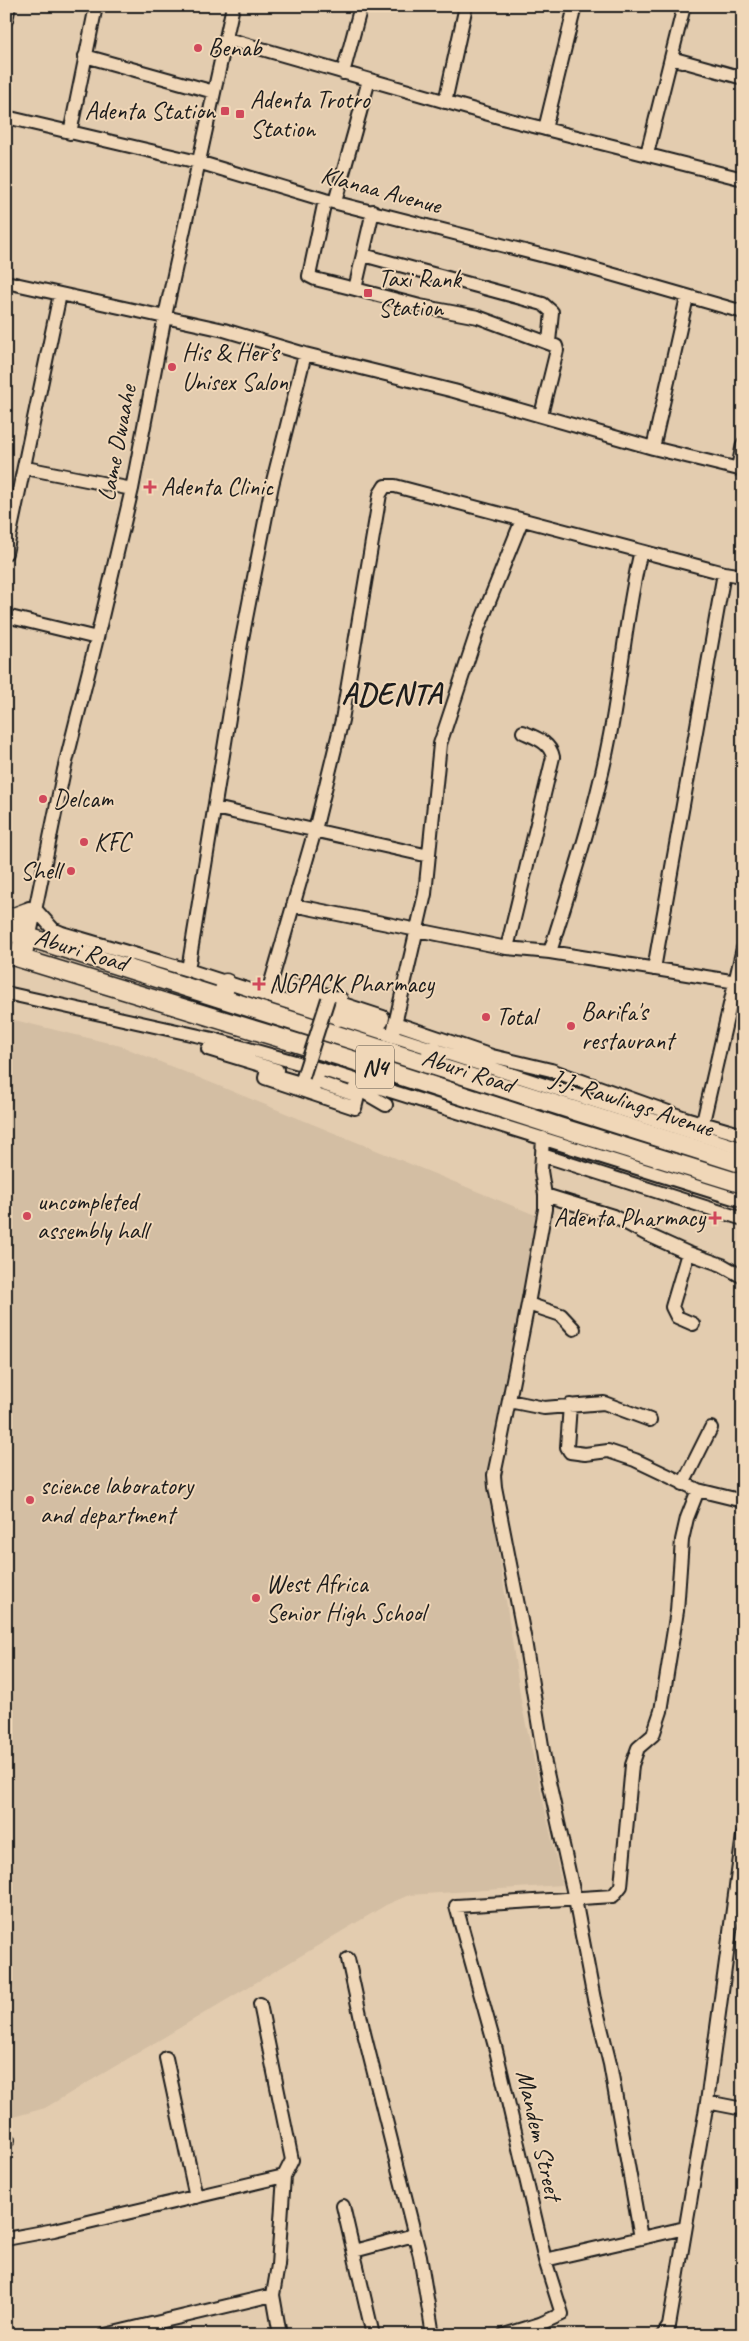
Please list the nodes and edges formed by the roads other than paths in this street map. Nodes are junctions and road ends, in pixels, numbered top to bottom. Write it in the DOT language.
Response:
graph roads {
  1 [pos="9,6"];
  2 [pos="96,6"];
  3 [pos="233,6"];
  4 [pos="361,6"];
  5 [pos="466,6"];
  6 [pos="575,6"];
  7 [pos="684,6"];
  8 [pos="6,20"];
  9 [pos="227,39"];
  10 [pos="85,56"];
  11 [pos="671,58"];
  12 [pos="343,73"];
  13 [pos="743,78"];
  14 [pos="369,80"];
  15 [pos="214,92"];
  16 [pos="445,102"];
  17 [pos="6,117"];
  18 [pos="545,129"];
  19 [pos="70,133"];
  20 [pos="647,154"];
  21 [pos="198,162"];
  22 [pos="743,179"];
  23 [pos="330,201"];
  24 [pos="373,211"];
  25 [pos="363,255"];
  26 [pos="6,282"];
  27 [pos="355,289"];
  28 [pos="60,294"];
  29 [pos="687,297"];
  30 [pos="743,312"];
  31 [pos="166,316"];
  32 [pos="549,342"];
  33 [pos="305,354"];
  34 [pos="541,415"];
  35 [pos="743,444"];
  36 [pos="653,448"];
  37 [pos="26,468"];
  38 [pos="740,469"];
  39 [pos="132,489"];
  40 [pos="522,520"];
  41 [pos="641,551"];
  42 [pos="6,552"];
  43 [pos="724,573"];
  44 [pos="743,576"];
  45 [pos="6,616"];
  46 [pos="97,638"];
  47 [pos="523,732"];
  48 [pos="215,808"];
  49 [pos="315,830"];
  50 [pos="430,856"];
  51 [pos="293,905"];
  52 [pos="32,911"];
  53 [pos="6,920"];
  54 [pos="416,931"];
  55 [pos="19,934"];
  56 [pos="507,948"];
  57 [pos="743,948"];
  58 [pos="550,952"];
  59 [pos="16,956"];
  60 [pos="654,969"];
  61 [pos="188,970"];
  62 [pos="739,983"];
  63 [pos="224,990"];
  64 [pos="6,993"];
  65 [pos="267,996"];
  66 [pos="338,1020"];
  67 [pos="395,1023"];
  68 [pos="392,1037"];
  69 [pos="208,1049"];
  70 [pos="430,1057"];
  71 [pos="319,1072"];
  72 [pos="386,1105"];
  73 [pos="526,1124"];
  74 [pos="702,1129"];
  75 [pos="665,1132"];
  76 [pos="743,1135"];
  77 [pos="544,1138"];
  78 [pos="743,1149"];
  79 [pos="542,1155"];
  80 [pos="743,1164"];
  81 [pos="743,1184"];
  82 [pos="545,1195"];
  83 [pos="743,1201"];
  84 [pos="743,1219"];
  85 [pos="688,1253"];
  86 [pos="743,1277"];
  87 [pos="528,1304"];
  88 [pos="693,1324"];
  89 [pos="574,1329"];
  90 [pos="509,1401"];
  91 [pos="570,1405"];
  92 [pos="650,1420"];
  93 [pos="711,1428"];
  94 [pos="683,1484"];
  95 [pos="698,1490"];
  96 [pos="743,1501"];
  97 [pos="743,1835"];
  98 [pos="575,1899"];
  99 [pos="348,1959"];
  100 [pos="260,2004"];
  101 [pos="166,2058"];
  102 [pos="707,2102"];
  103 [pos="743,2109"];
  104 [pos="284,2176"];
  105 [pos="196,2196"];
  106 [pos="343,2206"];
  107 [pos="686,2228"];
  108 [pos="414,2234"];
  109 [pos="640,2238"];
  110 [pos="6,2240"];
  111 [pos="354,2251"];
  112 [pos="545,2260"];
  113 [pos="273,2295"];
  114 [pos="666,2330"];
  115 [pos="105,2335"];
  116 [pos="280,2335"];
  117 [pos="374,2335"];
  118 [pos="433,2335"];
  119 [pos="504,2335"];
  120 [pos="679,2335"];
  1 -- 8 [label="street"];
  2 -- 10 [label="street"];
  3 -- 9 [label="street, Lame Dwaahe"];
  4 -- 12 [label="street"];
  5 -- 16 [label="street"];
  6 -- 18 [label="street"];
  7 -- 11 [label="street"];
  9 -- 12 [label="street"];
  9 -- 15 [label="street, Lame Dwaahe"];
  10 -- 15 [label="street"];
  10 -- 19 [label="street"];
  11 -- 13 [label="street"];
  11 -- 20 [label="street"];
  12 -- 14 [label="street"];
  14 -- 16 [label="street"];
  14 -- 23 [label="street"];
  15 -- 21 [label="street, Lame Dwaahe"];
  16 -- 18 [label="street"];
  17 -- 19 [label="street, Klanaa Avenue"];
  18 -- 20 [label="street"];
  19 -- 21 [label="street, Klanaa Avenue"];
  20 -- 22 [label="street"];
  21 -- 23 [label="street, Klanaa Avenue"];
  21 -- 31 [label="street, Lame Dwaahe"];
  23 -- 24 [label="street, Klanaa Avenue"];
  23 -- 27 [label="street"];
  24 -- 25 [label="street"];
  24 -- 29 [label="street, Klanaa Avenue"];
  25 -- 27 [label="street"];
  25 -- 32 [label="street"];
  26 -- 28 [label="street"];
  27 -- 32 [label="street"];
  28 -- 31 [label="street"];
  28 -- 37 [label="street"];
  29 -- 30 [label="street, Klanaa Avenue"];
  29 -- 36 [label="street"];
  31 -- 33 [label="street"];
  31 -- 39 [label="street, Lame Dwaahe"];
  32 -- 34 [label="street"];
  33 -- 34 [label="street"];
  33 -- 48 [label="street"];
  34 -- 36 [label="street"];
  35 -- 38 [label="street"];
  36 -- 38 [label="street"];
  37 -- 39 [label="street"];
  37 -- 42 [label="street"];
  39 -- 46 [label="street, Lame Dwaahe"];
  40 -- 41 [label="street"];
  40 -- 49 [label="street"];
  40 -- 50 [label="street"];
  41 -- 43 [label="street"];
  41 -- 58 [label="street"];
  43 -- 44 [label="street"];
  43 -- 60 [label="street"];
  45 -- 46 [label="street"];
  46 -- 52 [label="street, Lame Dwaahe"];
  47 -- 56 [label="street"];
  48 -- 49 [label="street"];
  48 -- 61 [label="street"];
  49 -- 50 [label="street"];
  49 -- 51 [label="street"];
  50 -- 54 [label="street"];
  51 -- 54 [label="street"];
  51 -- 65 [label="street"];
  52 -- 53 [label="highway"];
  52 -- 55 [label="street, Lame Dwaahe"];
  52 -- 61 [label="street"];
  54 -- 56 [label="street"];
  54 -- 67 [label="street"];
  55 -- 59 [label="street, Lame Dwaahe"];
  55 -- 63 [label="highway, J.J. Rawlings Avenue / N4"];
  56 -- 58 [label="street"];
  57 -- 62 [label="street"];
  58 -- 60 [label="street"];
  59 -- 73 [label="highway, Aburi Road / N4"];
  60 -- 62 [label="street"];
  61 -- 63 [label="street"];
  62 -- 74 [label="street"];
  63 -- 65 [label="street"];
  63 -- 70 [label="highway, J.J. Rawlings Avenue / N4"];
  64 -- 71 [label="street"];
  65 -- 66 [label="street"];
  66 -- 68 [label="street"];
  66 -- 71 [label="street, bridge"];
  67 -- 68 [label="street"];
  67 -- 74 [label="street"];
  68 -- 70 [label="street"];
  69 -- 71 [label="street"];
  70 -- 75 [label="highway, J.J. Rawlings Avenue / N4"];
  71 -- 72 [label="street"];
  71 -- 73 [label="street"];
  73 -- 77 [label="street"];
  73 -- 81 [label="highway, Aburi Road / N4"];
  74 -- 75 [label="street"];
  74 -- 76 [label="street"];
  74 -- 78 [label="street"];
  75 -- 80 [label="highway, J.J. Rawlings Avenue / N4"];
  77 -- 79 [label="street"];
  77 -- 83 [label="street"];
  79 -- 82 [label="street"];
  79 -- 84 [label="street"];
  82 -- 85 [label="street"];
  82 -- 87 [label="street"];
  85 -- 86 [label="street"];
  85 -- 88 [label="street"];
  87 -- 89 [label="street"];
  87 -- 90 [label="street"];
  90 -- 91 [label="street"];
  90 -- 98 [label="street"];
  91 -- 92 [label="street"];
  91 -- 94 [label="street"];
  93 -- 94 [label="street"];
  94 -- 95 [label="street"];
  95 -- 96 [label="street"];
  95 -- 98 [label="street"];
  97 -- 102 [label="street"];
  98 -- 109 [label="street"];
  98 -- 112 [label="street, Mandem Street"];
  99 -- 108 [label="street"];
  100 -- 104 [label="street"];
  101 -- 105 [label="street"];
  102 -- 103 [label="street"];
  102 -- 107 [label="street"];
  104 -- 105 [label="street"];
  104 -- 113 [label="street"];
  105 -- 110 [label="street"];
  106 -- 111 [label="street"];
  107 -- 109 [label="street"];
  107 -- 114 [label="street"];
  108 -- 111 [label="street"];
  108 -- 118 [label="street"];
  109 -- 112 [label="street"];
  111 -- 117 [label="street"];
  112 -- 119 [label="street, Mandem Street"];
  113 -- 115 [label="street"];
  113 -- 116 [label="street"];
  114 -- 120 [label="street"];
}
